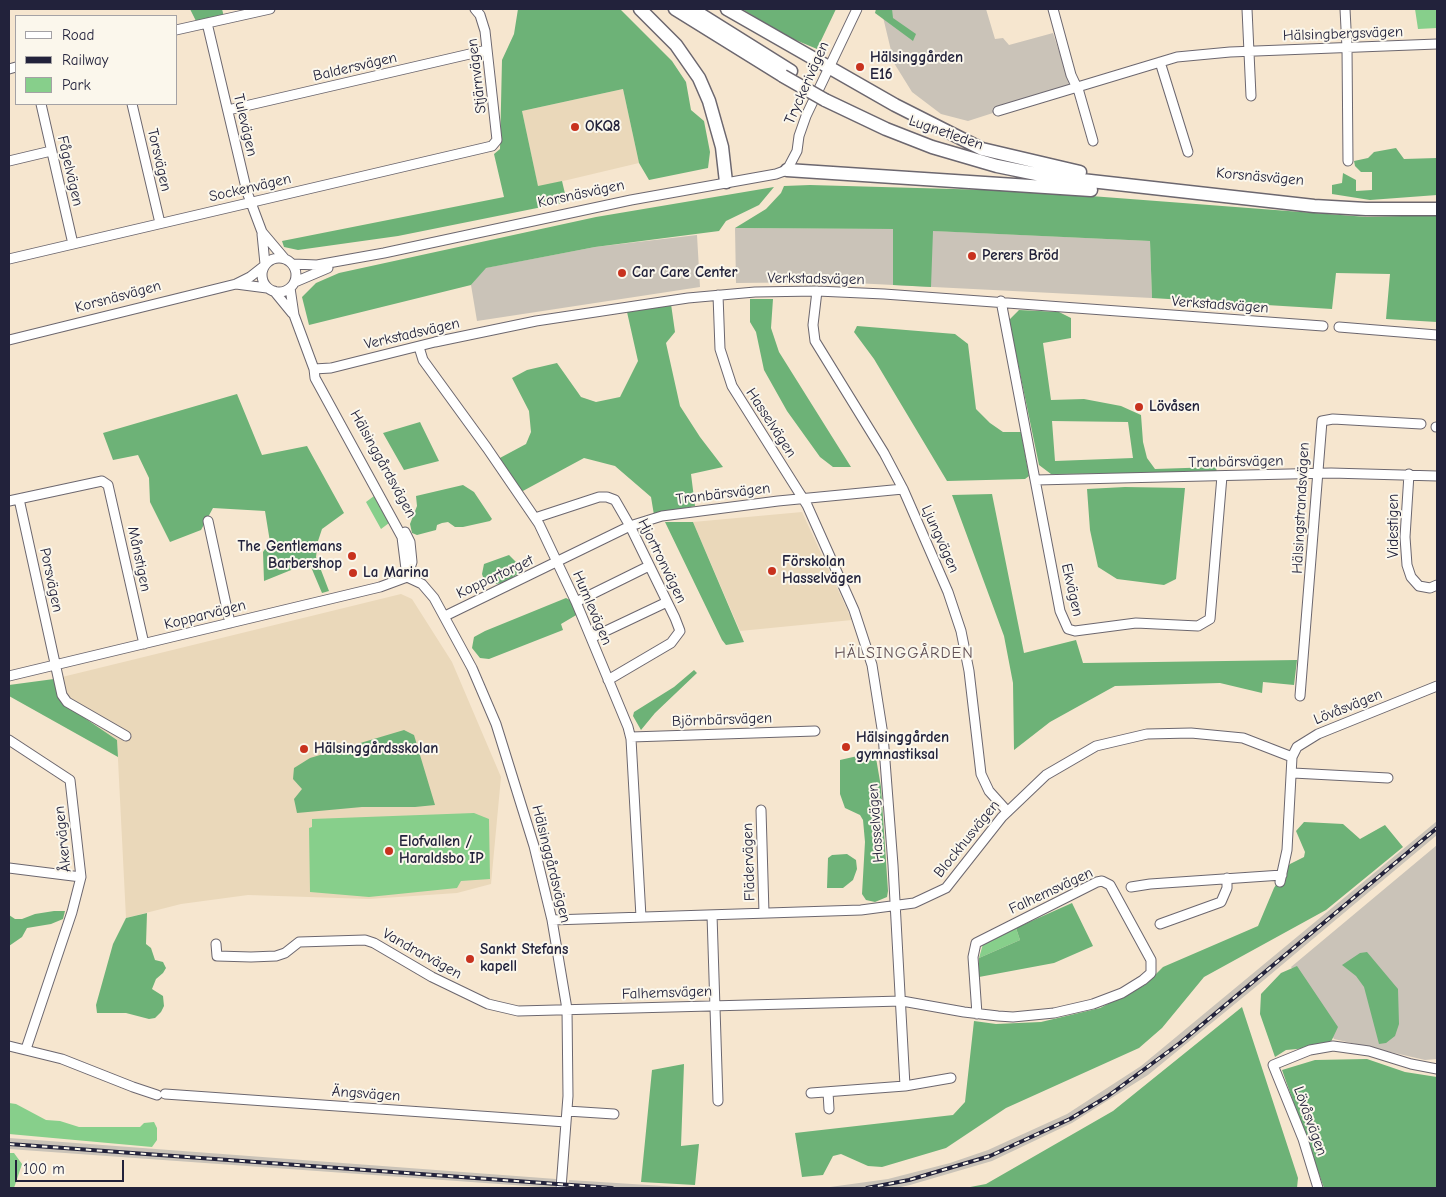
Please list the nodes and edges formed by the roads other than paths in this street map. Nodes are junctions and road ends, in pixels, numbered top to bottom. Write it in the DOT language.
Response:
graph roads {
  1 [pos="270,9"];
  2 [pos="475,9"];
  3 [pos="640,9"];
  4 [pos="675,9"];
  5 [pos="692,9"];
  6 [pos="727,9"];
  7 [pos="857,9"];
  8 [pos="1053,9"];
  9 [pos="1247,9"];
  10 [pos="1344,9"];
  11 [pos="207,23"];
  12 [pos="178,30"];
  13 [pos="1437,44"];
  14 [pos="1347,48"];
  15 [pos="488,50"];
  16 [pos="1249,52"];
  17 [pos="1160,62"];
  18 [pos="828,68"];
  19 [pos="787,73"];
  20 [pos="1076,87"];
  21 [pos="1251,96"];
  22 [pos="829,97"];
  23 [pos="41,105"];
  24 [pos="132,105"];
  25 [pos="228,110"];
  26 [pos="998,111"];
  27 [pos="1093,141"];
  28 [pos="497,143"];
  29 [pos="51,151"];
  30 [pos="1188,152"];
  31 [pos="9,161"];
  32 [pos="1348,161"];
  33 [pos="786,170"];
  34 [pos="1080,172"];
  35 [pos="726,182"];
  36 [pos="1238,198"];
  37 [pos="1437,201"];
  38 [pos="250,202"];
  39 [pos="1437,209"];
  40 [pos="160,223"];
  41 [pos="262,232"];
  42 [pos="73,244"];
  43 [pos="384,253"];
  44 [pos="284,258"];
  45 [pos="9,259"];
  46 [pos="293,264"];
  47 [pos="264,265"];
  48 [pos="236,284"];
  49 [pos="293,284"];
  50 [pos="270,289"];
  51 [pos="817,291"];
  52 [pos="718,295"];
  53 [pos="1001,302"];
  54 [pos="294,315"];
  55 [pos="1323,326"];
  56 [pos="1339,328"];
  57 [pos="1437,334"];
  58 [pos="9,340"];
  59 [pos="419,347"];
  60 [pos="314,369"];
  61 [pos="1421,424"];
  62 [pos="1318,473"];
  63 [pos="1409,474"];
  64 [pos="1222,476"];
  65 [pos="1437,476"];
  66 [pos="1036,480"];
  67 [pos="903,489"];
  68 [pos="19,499"];
  69 [pos="804,499"];
  70 [pos="9,502"];
  71 [pos="535,518"];
  72 [pos="208,521"];
  73 [pos="630,526"];
  74 [pos="558,563"];
  75 [pos="649,566"];
  76 [pos="407,577"];
  77 [pos="1437,585"];
  78 [pos="576,602"];
  79 [pos="666,602"];
  80 [pos="445,616"];
  81 [pos="230,623"];
  82 [pos="591,638"];
  83 [pos="144,644"];
  84 [pos="55,666"];
  85 [pos="9,676"];
  86 [pos="608,680"];
  87 [pos="1437,686"];
  88 [pos="1300,696"];
  89 [pos="815,731"];
  90 [pos="126,736"];
  91 [pos="630,737"];
  92 [pos="9,740"];
  93 [pos="1292,757"];
  94 [pos="1293,773"];
  95 [pos="1388,778"];
  96 [pos="761,810"];
  97 [pos="1007,811"];
  98 [pos="9,868"];
  99 [pos="81,877"];
  100 [pos="1227,878"];
  101 [pos="1131,887"];
  102 [pos="896,907"];
  103 [pos="764,914"];
  104 [pos="712,915"];
  105 [pos="641,917"];
  106 [pos="552,920"];
  107 [pos="1160,924"];
  108 [pos="216,944"];
  109 [pos="902,1001"];
  110 [pos="716,1005"];
  111 [pos="566,1010"];
  112 [pos="977,1014"];
  113 [pos="9,1046"];
  114 [pos="26,1049"];
  115 [pos="1437,1069"];
  116 [pos="952,1078"];
  117 [pos="905,1086"];
  118 [pos="828,1092"];
  119 [pos="812,1093"];
  120 [pos="718,1100"];
  121 [pos="829,1109"];
  122 [pos="567,1111"];
  123 [pos="614,1114"];
  124 [pos="566,1122"];
  125 [pos="561,1188"];
  126 [pos="1318,1188"];
  1 -- 11 [label="street"];
  2 -- 15 [label="street, Stjärnvägen"];
  3 -- 35 [label="highway"];
  4 -- 19 [label="highway, Lugnetleden"];
  5 -- 19 [label="highway, Lugnetleden"];
  6 -- 18 [label="highway"];
  7 -- 18 [label="street, Tryckerivägen"];
  8 -- 20 [label="street"];
  9 -- 16 [label="street"];
  10 -- 14 [label="street"];
  11 -- 12 [label="street"];
  11 -- 25 [label="street, Tulevägen"];
  13 -- 14 [label="street, Hälsingbergsvägen"];
  14 -- 16 [label="street, Hälsingbergsvägen"];
  14 -- 32 [label="street"];
  15 -- 25 [label="street, Baldersvägen"];
  15 -- 28 [label="street, Stjärnvägen"];
  16 -- 17 [label="street, Hälsingbergsvägen"];
  16 -- 21 [label="street"];
  17 -- 20 [label="street, Hälsingbergsvägen"];
  17 -- 30 [label="street"];
  18 -- 33 [label="street, Tryckerivägen"];
  18 -- 34 [label="highway"];
  19 -- 22 [label="highway, Lugnetleden, bridge"];
  20 -- 26 [label="street, Hälsingbergsvägen"];
  20 -- 27 [label="street"];
  22 -- 34 [label="highway, Lugnetleden"];
  22 -- 36 [label="highway, Lugnetleden"];
  23 -- 29 [label="street, Fågelvägen"];
  24 -- 40 [label="street, Torsvägen"];
  25 -- 38 [label="street, Tulevägen"];
  28 -- 38 [label="street, Sockenvägen"];
  29 -- 31 [label="street"];
  29 -- 42 [label="street, Fågelvägen"];
  33 -- 35 [label="street, Korsnäsvägen"];
  33 -- 36 [label="highway"];
  34 -- 37 [label="highway, Korsnäsvägen"];
  35 -- 43 [label="street, Korsnäsvägen"];
  36 -- 39 [label="highway, Korsnäsvägen"];
  38 -- 40 [label="street, Sockenvägen"];
  38 -- 41 [label="street, Tulevägen"];
  40 -- 42 [label="street, Sockenvägen"];
  41 -- 44 [label="street, Tulevägen"];
  41 -- 47 [label="street, Tulevägen"];
  42 -- 45 [label="street, Sockenvägen"];
  43 -- 46 [label="street, Korsnäsvägen"];
  43 -- 49 [label="street, Korsnäsvägen"];
  44 -- 46 [label="street"];
  44 -- 47 [label="street"];
  46 -- 49 [label="street"];
  47 -- 48 [label="street, Korsnäsvägen"];
  47 -- 50 [label="street"];
  48 -- 50 [label="street, Korsnäsvägen"];
  48 -- 58 [label="street, Korsnäsvägen"];
  49 -- 50 [label="street"];
  49 -- 54 [label="street, Hälsinggårdsvägen"];
  50 -- 54 [label="street, Hälsinggårdsvägen"];
  51 -- 52 [label="street, Verkstadsvägen"];
  51 -- 53 [label="street, Verkstadsvägen"];
  51 -- 67 [label="street, Ljungvägen"];
  52 -- 59 [label="street, Verkstadsvägen"];
  52 -- 69 [label="street, Hasselvägen"];
  53 -- 55 [label="street, Verkstadsvägen"];
  53 -- 66 [label="street, Ekvägen"];
  54 -- 60 [label="street, Hälsinggårdsvägen"];
  56 -- 57 [label="street"];
  59 -- 60 [label="street, Verkstadsvägen"];
  59 -- 71 [label="street, Humlevägen"];
  60 -- 76 [label="street, Hälsinggårdsvägen"];
  61 -- 62 [label="street, Hälsingstrandsvägen"];
  62 -- 63 [label="street, Tranbärsvägen"];
  62 -- 64 [label="street, Tranbärsvägen"];
  62 -- 88 [label="street, Hälsingstrandsvägen"];
  63 -- 65 [label="street, Tranbärsvägen"];
  63 -- 77 [label="street, Videstigen"];
  64 -- 66 [label="street, Tranbärsvägen"];
  64 -- 66 [label="street, Ekvägen"];
  67 -- 69 [label="street, Tranbärsvägen"];
  67 -- 97 [label="street, Ljungvägen"];
  68 -- 70 [label="street"];
  68 -- 83 [label="street, Månstigen"];
  68 -- 84 [label="street, Porsvägen"];
  69 -- 73 [label="street, Tranbärsvägen"];
  69 -- 102 [label="street, Hasselvägen"];
  71 -- 73 [label="street, Hjortronvägen"];
  71 -- 74 [label="street, Humlevägen"];
  72 -- 81 [label="street"];
  73 -- 74 [label="street, Tranbärsvägen"];
  73 -- 75 [label="street, Hjortronvägen"];
  74 -- 78 [label="street, Humlevägen"];
  74 -- 80 [label="street, Koppartorget"];
  75 -- 78 [label="street"];
  75 -- 79 [label="street, Hjortronvägen"];
  76 -- 80 [label="street, Hälsinggårdsvägen"];
  76 -- 81 [label="street, Kopparvägen"];
  78 -- 82 [label="street, Humlevägen"];
  79 -- 82 [label="street"];
  79 -- 86 [label="street, Hjortronvägen"];
  80 -- 106 [label="street, Hälsinggårdsvägen"];
  81 -- 83 [label="street, Kopparvägen"];
  82 -- 86 [label="street, Humlevägen"];
  83 -- 84 [label="street, Kopparvägen"];
  84 -- 85 [label="street, Kopparvägen"];
  84 -- 90 [label="street, Porsvägen"];
  86 -- 91 [label="street, Humlevägen"];
  87 -- 93 [label="street, Lövåsvägen"];
  89 -- 91 [label="street, Björnbärsvägen"];
  91 -- 105 [label="street, Humlevägen"];
  92 -- 99 [label="street, Åkervägen"];
  93 -- 94 [label="street"];
  93 -- 97 [label="street, Blockhusvägen"];
  94 -- 95 [label="street"];
  94 -- 100 [label="street"];
  96 -- 103 [label="street, Flädervägen"];
  97 -- 102 [label="street, Blockhusvägen"];
  98 -- 99 [label="street"];
  99 -- 114 [label="street, Åkervägen"];
  100 -- 101 [label="street"];
  100 -- 107 [label="street"];
  102 -- 103 [label="street, Blockhusvägen"];
  102 -- 109 [label="street, Hasselvägen"];
  103 -- 104 [label="street, Blockhusvägen"];
  104 -- 105 [label="street, Blockhusvägen"];
  104 -- 110 [label="street"];
  105 -- 106 [label="street, Blockhusvägen"];
  106 -- 111 [label="street, Hälsinggårdsvägen"];
  108 -- 111 [label="street, Vandrarvägen"];
  109 -- 110 [label="street, Falhemsvägen"];
  109 -- 112 [label="street, Falhemsvägen"];
  109 -- 117 [label="street, Hasselvägen"];
  110 -- 111 [label="street, Falhemsvägen"];
  110 -- 120 [label="street"];
  111 -- 122 [label="street, Hälsinggårdsvägen"];
  112 -- 112 [label="street, Falhemsvägen"];
  113 -- 114 [label="street, Ängsvägen"];
  114 -- 124 [label="street, Ängsvägen"];
  115 -- 126 [label="street, Lövåsvägen"];
  116 -- 117 [label="street"];
  117 -- 118 [label="street"];
  118 -- 119 [label="street"];
  118 -- 121 [label="street"];
  122 -- 123 [label="street"];
  122 -- 124 [label="street, Hälsinggårdsvägen"];
  124 -- 125 [label="street, Hälsinggårdsvägen"];
}
